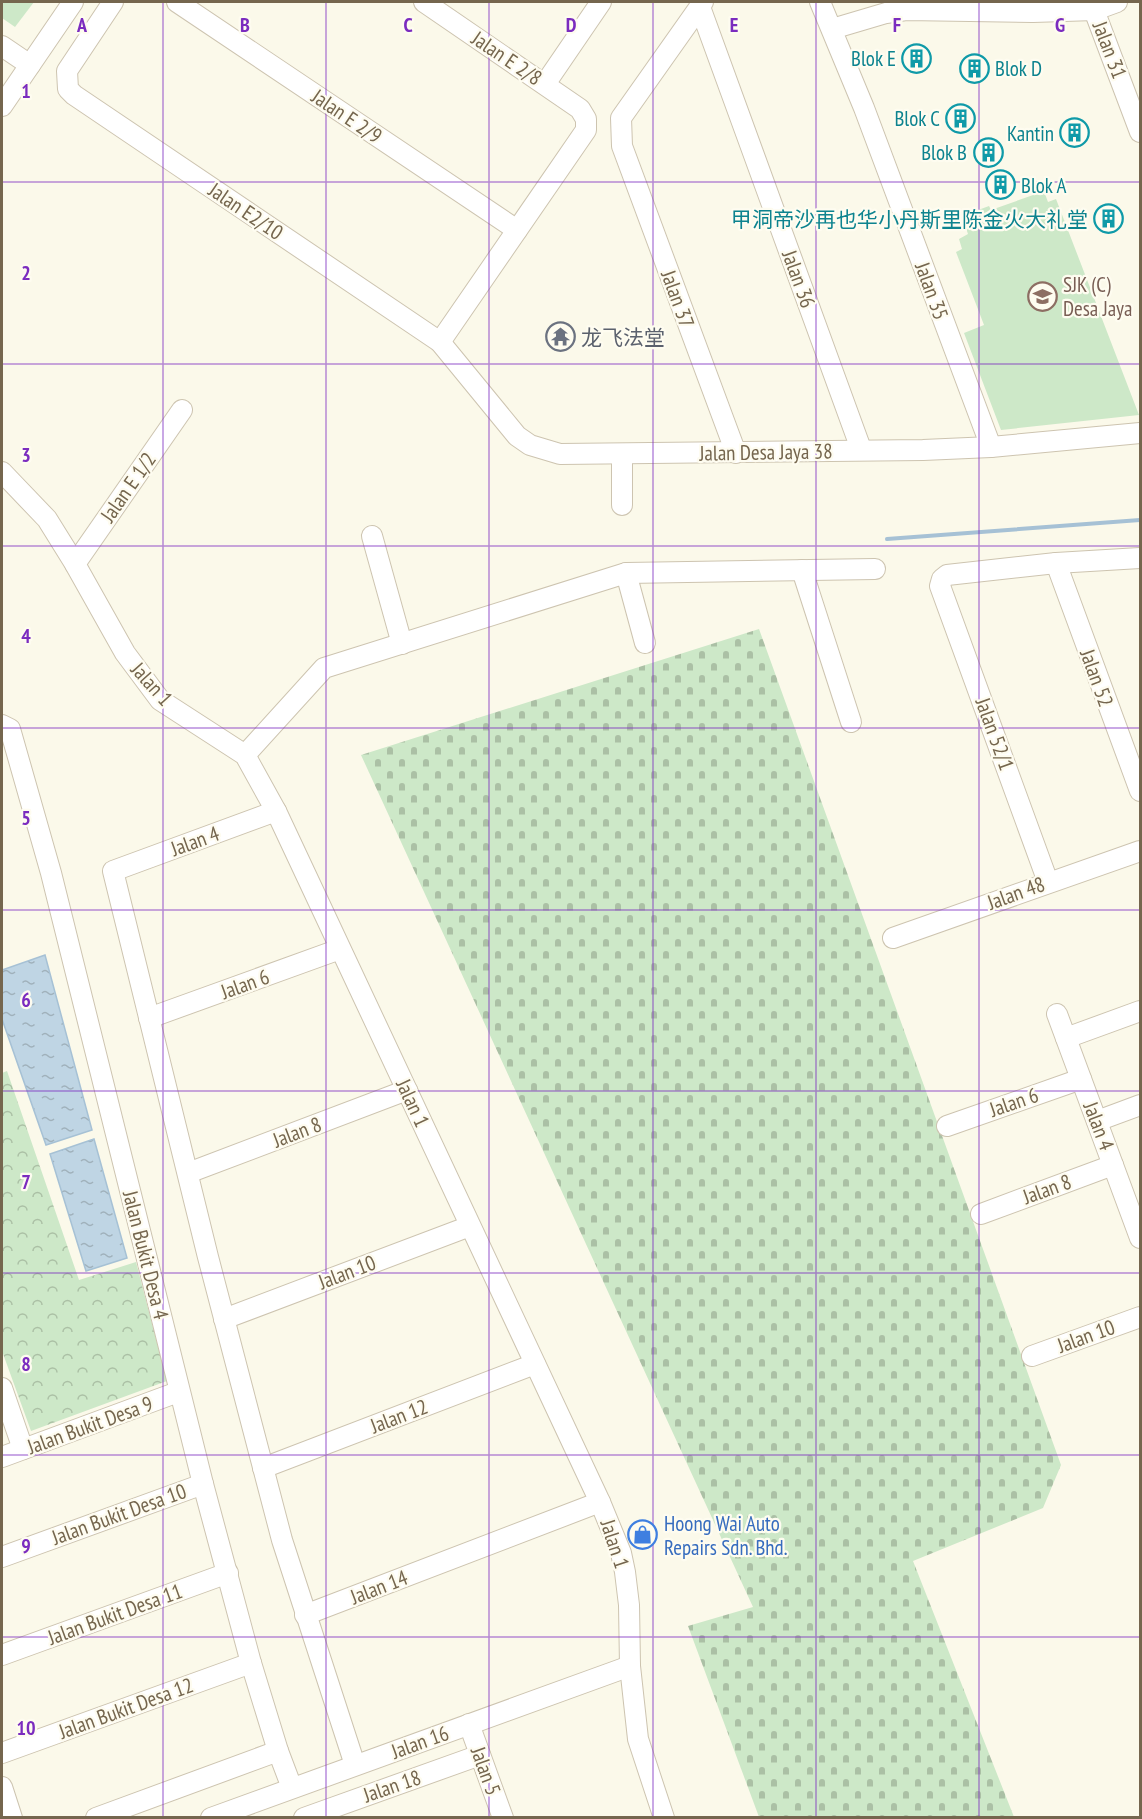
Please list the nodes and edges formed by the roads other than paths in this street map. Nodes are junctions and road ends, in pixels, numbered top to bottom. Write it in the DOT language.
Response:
graph roads {
  1 [pos="74,2"];
  2 [pos="113,2"];
  3 [pos="177,2"];
  4 [pos="423,2"];
  5 [pos="601,2"];
  6 [pos="820,2"];
  7 [pos="1117,2"];
  8 [pos="702,4"];
  9 [pos="965,6"];
  10 [pos="1093,6"];
  11 [pos="446,8"];
  12 [pos="832,29"];
  13 [pos="2,46"];
  14 [pos="30,65"];
  15 [pos="544,84"];
  16 [pos="2,106"];
  17 [pos="1140,127"];
  18 [pos="518,230"];
  19 [pos="440,342"];
  20 [pos="182,410"];
  21 [pos="1140,434"];
  22 [pos="991,447"];
  23 [pos="861,449"];
  24 [pos="736,453"];
  25 [pos="622,454"];
  26 [pos="2,472"];
  27 [pos="622,505"];
  28 [pos="372,536"];
  29 [pos="1140,558"];
  30 [pos="1056,563"];
  31 [pos="75,564"];
  32 [pos="875,569"];
  33 [pos="802,570"];
  34 [pos="626,573"];
  35 [pos="645,643"];
  36 [pos="402,644"];
  37 [pos="851,722"];
  38 [pos="2,725"];
  39 [pos="245,755"];
  40 [pos="1140,791"];
  41 [pos="276,812"];
  42 [pos="1140,851"];
  43 [pos="1048,882"];
  44 [pos="893,938"];
  45 [pos="340,949"];
  46 [pos="1140,1011"];
  47 [pos="1057,1014"];
  48 [pos="149,1018"];
  49 [pos="1065,1038"];
  50 [pos="1081,1079"];
  51 [pos="407,1090"];
  52 [pos="1140,1106"];
  53 [pos="1097,1121"];
  54 [pos="947,1126"];
  55 [pos="1113,1165"];
  56 [pos="188,1173"];
  57 [pos="1136,1213"];
  58 [pos="981,1214"];
  59 [pos="470,1226"];
  60 [pos="1140,1238"];
  61 [pos="1140,1317"];
  62 [pos="224,1319"];
  63 [pos="1032,1356"];
  64 [pos="536,1364"];
  65 [pos="2,1388"];
  66 [pos="178,1392"];
  67 [pos="23,1449"];
  68 [pos="2,1457"];
  69 [pos="263,1468"];
  70 [pos="203,1484"];
  71 [pos="600,1502"];
  72 [pos="2,1557"];
  73 [pos="228,1573"];
  74 [pos="305,1615"];
  75 [pos="2,1654"];
  76 [pos="251,1663"];
  77 [pos="630,1666"];
  78 [pos="468,1724"];
  79 [pos="278,1751"];
  80 [pos="2,1753"];
  81 [pos="480,1755"];
  82 [pos="355,1765"];
  83 [pos="2,1787"];
  84 [pos="292,1788"];
  85 [pos="12,1818"];
  86 [pos="96,1818"];
  87 [pos="211,1818"];
  88 [pos="304,1818"];
  89 [pos="502,1818"];
  90 [pos="664,1818"];
  1 -- 14 [label="street"];
  2 -- 19 [label="street, Jalan E2/10"];
  3 -- 18 [label="street, Jalan E 2/9"];
  4 -- 11 [label="street, Jalan E 2/8"];
  5 -- 15 [label="street"];
  6 -- 12 [label="street, Jalan 35"];
  7 -- 10 [label="street"];
  8 -- 23 [label="street, Jalan 36"];
  8 -- 24 [label="street, Jalan 37"];
  9 -- 10 [label="street"];
  9 -- 12 [label="street"];
  10 -- 17 [label="street, Jalan 31"];
  11 -- 15 [label="street, Jalan E 2/8"];
  12 -- 22 [label="street, Jalan 35"];
  13 -- 14 [label="street"];
  14 -- 16 [label="street"];
  15 -- 18 [label="street, Jalan E 2/8"];
  18 -- 19 [label="street"];
  19 -- 25 [label="street, Jalan Desa Jaya 38"];
  20 -- 31 [label="street, Jalan E 1/2"];
  21 -- 22 [label="street, Jalan Desa Jaya 38"];
  22 -- 23 [label="street, Jalan Desa Jaya 38"];
  23 -- 24 [label="street, Jalan Desa Jaya 38"];
  24 -- 25 [label="street, Jalan Desa Jaya 38"];
  25 -- 27 [label="street"];
  26 -- 31 [label="street, Jalan 1"];
  28 -- 36 [label="street"];
  29 -- 30 [label="street"];
  30 -- 40 [label="street, Jalan 52"];
  30 -- 43 [label="street, Jalan 52/1"];
  31 -- 39 [label="street, Jalan 1"];
  32 -- 33 [label="street"];
  33 -- 34 [label="street"];
  33 -- 37 [label="street"];
  34 -- 35 [label="street"];
  34 -- 36 [label="street"];
  36 -- 39 [label="street"];
  38 -- 66 [label="street, Jalan Bukit Desa 4"];
  39 -- 41 [label="street, Jalan 1"];
  41 -- 45 [label="street, Jalan 1"];
  41 -- 48 [label="street, Jalan 4"];
  42 -- 43 [label="street, Jalan 48"];
  43 -- 44 [label="street, Jalan 48"];
  45 -- 48 [label="street, Jalan 6"];
  45 -- 51 [label="street, Jalan 1"];
  46 -- 49 [label="street"];
  47 -- 49 [label="street, Jalan 4"];
  48 -- 56 [label="street"];
  49 -- 50 [label="street, Jalan 4"];
  50 -- 53 [label="street, Jalan 4"];
  50 -- 54 [label="street, Jalan 6"];
  51 -- 56 [label="street, Jalan 8"];
  51 -- 59 [label="street, Jalan 1"];
  52 -- 53 [label="street"];
  53 -- 55 [label="street, Jalan 4"];
  55 -- 57 [label="street, Jalan 4"];
  55 -- 58 [label="street, Jalan 8"];
  56 -- 62 [label="street"];
  57 -- 60 [label="street, Jalan 4"];
  59 -- 62 [label="street, Jalan 10"];
  59 -- 64 [label="street, Jalan 1"];
  61 -- 63 [label="street, Jalan 10"];
  62 -- 69 [label="street"];
  64 -- 69 [label="street, Jalan 12"];
  64 -- 71 [label="street, Jalan 1"];
  65 -- 67 [label="street"];
  66 -- 67 [label="street, Jalan Bukit Desa 9"];
  66 -- 70 [label="street, Jalan Bukit Desa 4"];
  67 -- 68 [label="street, Jalan Bukit Desa 9"];
  69 -- 74 [label="street"];
  70 -- 72 [label="street, Jalan Bukit Desa 10"];
  70 -- 73 [label="street, Jalan Bukit Desa 4"];
  71 -- 74 [label="street, Jalan 14"];
  71 -- 77 [label="street, Jalan 1"];
  73 -- 75 [label="street, Jalan Bukit Desa 11"];
  73 -- 76 [label="street, Jalan Bukit Desa 4"];
  74 -- 82 [label="street"];
  76 -- 79 [label="street, Jalan Bukit Desa 4"];
  76 -- 80 [label="street, Jalan Bukit Desa 12"];
  77 -- 78 [label="street, Jalan 16"];
  77 -- 90 [label="street, Jalan 1"];
  78 -- 81 [label="street, Jalan 5"];
  78 -- 82 [label="street, Jalan 16"];
  79 -- 84 [label="street, Jalan Bukit Desa 4"];
  79 -- 86 [label="street"];
  81 -- 88 [label="street, Jalan 18"];
  81 -- 89 [label="street, Jalan 5"];
  82 -- 84 [label="street, Jalan 16"];
  83 -- 85 [label="street"];
  84 -- 87 [label="street, Jalan 16"];
}
